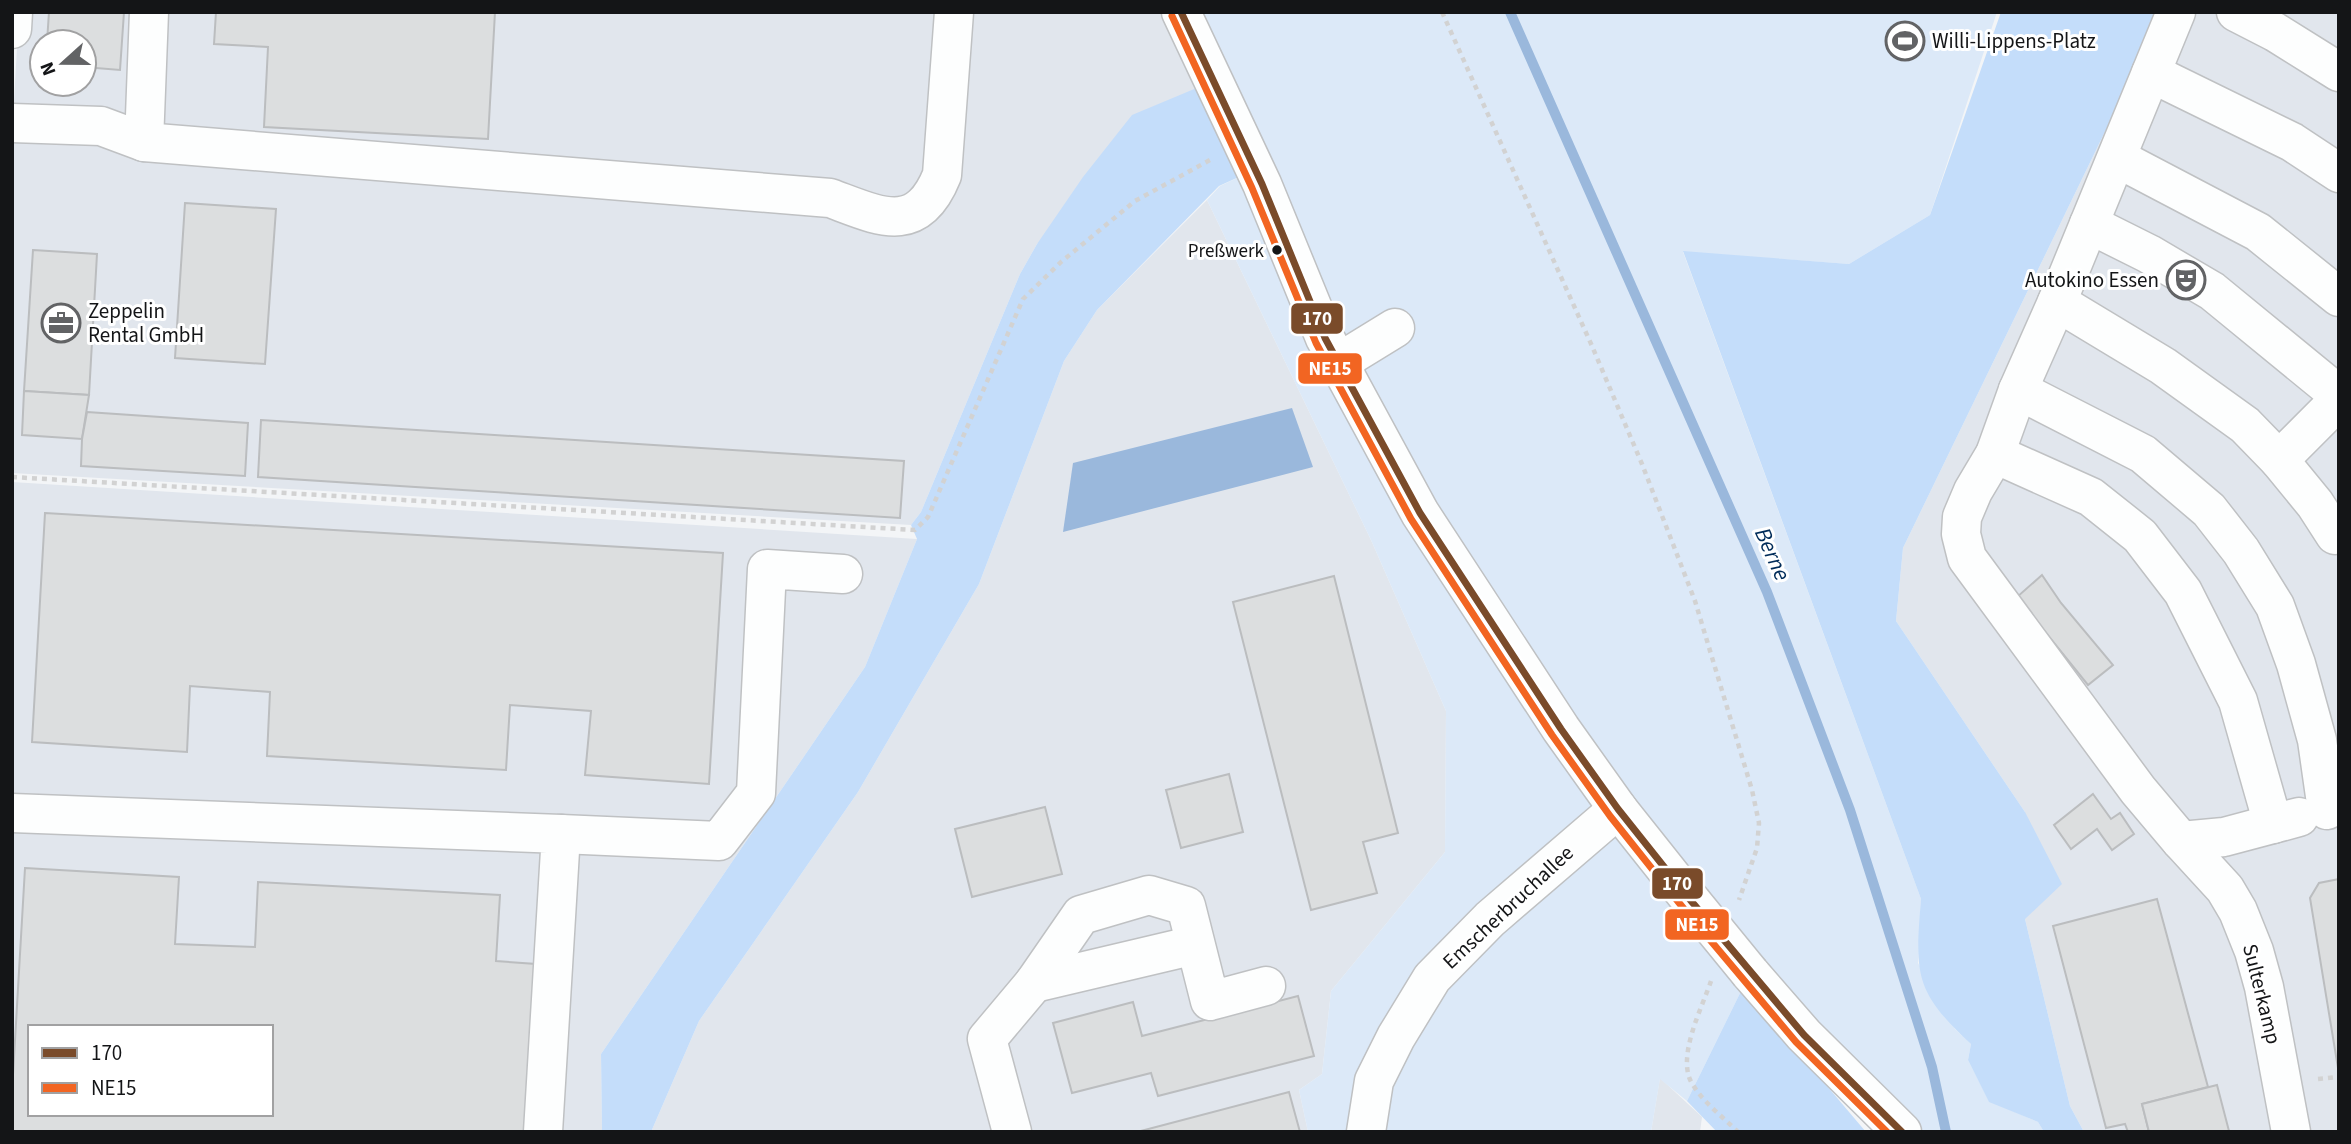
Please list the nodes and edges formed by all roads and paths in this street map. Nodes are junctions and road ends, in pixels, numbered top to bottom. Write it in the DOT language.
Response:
graph roads {
  1 [pos="13,12"];
  2 [pos="149,12"];
  3 [pos="954,12"];
  4 [pos="1181,12"];
  5 [pos="1442,12"];
  6 [pos="2176,12"];
  7 [pos="2236,12"];
  8 [pos="12,29"];
  9 [pos="2339,72"];
  10 [pos="2151,73"];
  11 [pos="12,123"];
  12 [pos="144,142"];
  13 [pos="1243,142"];
  14 [pos="2117,158"];
  15 [pos="2339,173"];
  16 [pos="2089,224"];
  17 [pos="2339,297"];
  18 [pos="2057,302"];
  19 [pos="1395,328"];
  20 [pos="1338,363"];
  21 [pos="2018,390"];
  22 [pos="2339,398"];
  23 [pos="1995,454"];
  24 [pos="2279,460"];
  25 [pos="12,477"];
  26 [pos="2338,537"];
  27 [pos="843,574"];
  28 [pos="1618,809"];
  29 [pos="2333,809"];
  30 [pos="12,813"];
  31 [pos="2273,824"];
  32 [pos="561,834"];
  33 [pos="2194,854"];
  34 [pos="1736,908"];
  35 [pos="1195,945"];
  36 [pos="1732,972"];
  37 [pos="1034,983"];
  38 [pos="1266,986"];
  39 [pos="543,1132"];
  40 [pos="1012,1132"];
  41 [pos="1366,1132"];
  42 [pos="1738,1132"];
  43 [pos="1902,1132"];
  44 [pos="2291,1132"];
  1 -- 8 [label="street"];
  2 -- 12 [label="street"];
  3 -- 12 [label="street"];
  4 -- 13 [label="street"];
  5 -- 34 [label="path"];
  6 -- 10 [label="street, Sulterkamp"];
  7 -- 9 [label="street"];
  10 -- 14 [label="street, Sulterkamp"];
  10 -- 15 [label="street"];
  11 -- 12 [label="street"];
  13 -- 20 [label="street"];
  13 -- 25 [label="path"];
  14 -- 16 [label="street, Sulterkamp"];
  14 -- 17 [label="street"];
  16 -- 18 [label="street, Sulterkamp"];
  16 -- 22 [label="street"];
  18 -- 21 [label="street, Sulterkamp"];
  18 -- 24 [label="street"];
  19 -- 20 [label="street"];
  20 -- 28 [label="street"];
  21 -- 23 [label="street, Sulterkamp"];
  21 -- 29 [label="street"];
  22 -- 24 [label="street"];
  23 -- 31 [label="street"];
  23 -- 33 [label="street, Sulterkamp"];
  24 -- 26 [label="street"];
  27 -- 32 [label="street"];
  28 -- 36 [label="street, bridge"];
  28 -- 41 [label="street, Emscherbruchallee"];
  29 -- 31 [label="street"];
  30 -- 32 [label="street"];
  31 -- 33 [label="street"];
  32 -- 39 [label="street"];
  33 -- 44 [label="street, Sulterkamp"];
  35 -- 37 [label="street"];
  35 -- 37 [label="street"];
  35 -- 38 [label="street"];
  36 -- 42 [label="path"];
  36 -- 43 [label="street"];
  37 -- 40 [label="street"];
}
